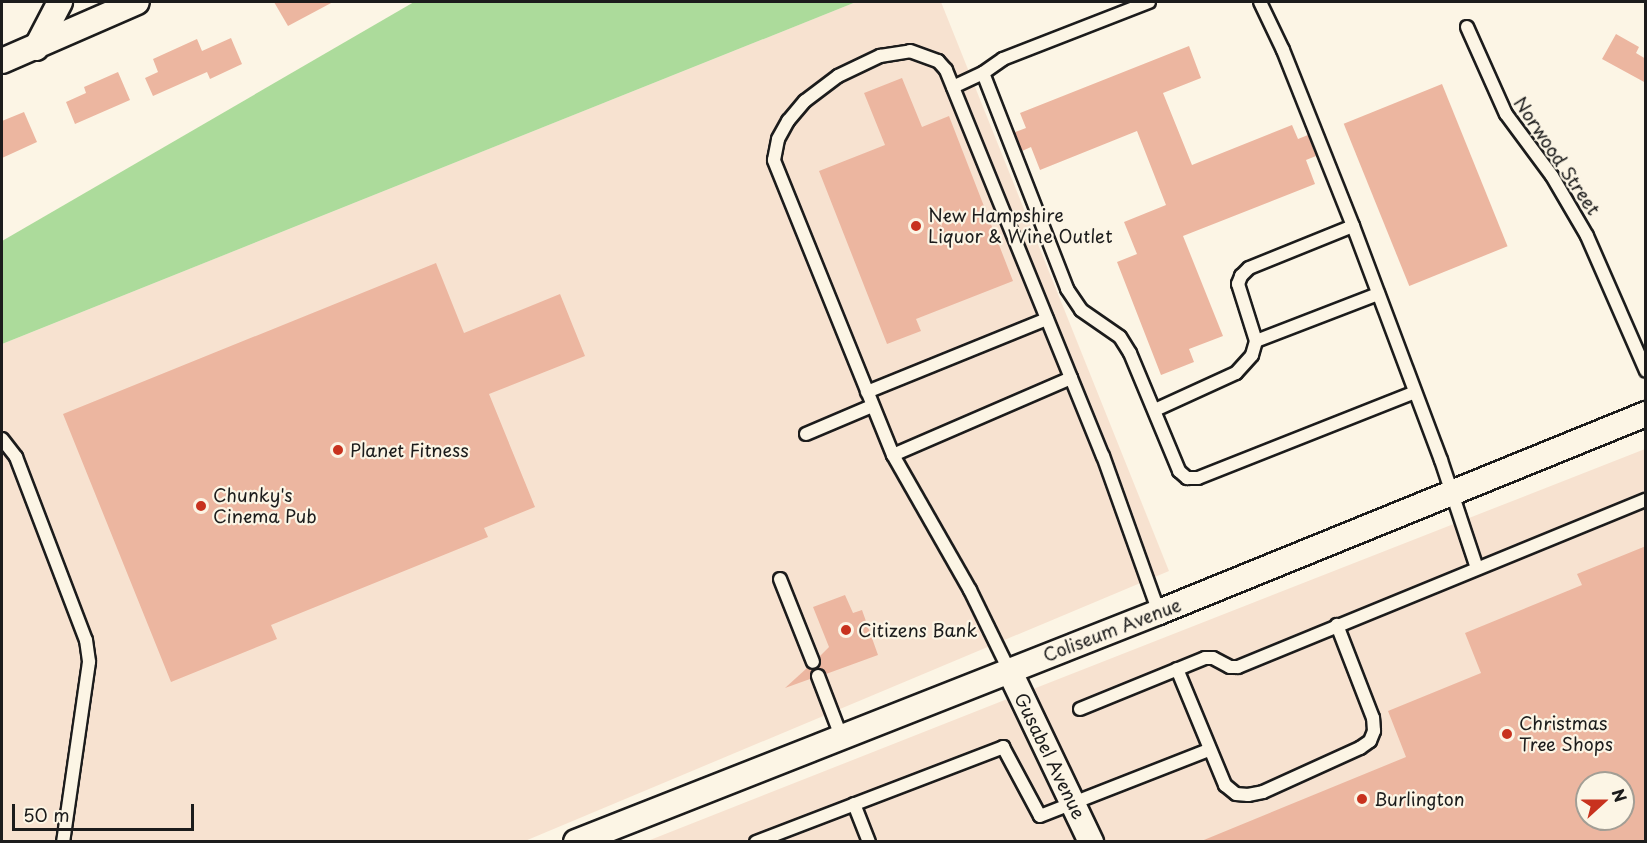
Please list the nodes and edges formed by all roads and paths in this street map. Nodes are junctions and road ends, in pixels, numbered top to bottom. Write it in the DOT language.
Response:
graph roads {
  1 [pos="60,2"];
  2 [pos="137,2"];
  3 [pos="1149,2"];
  4 [pos="1260,2"];
  5 [pos="1467,27"];
  6 [pos="36,48"];
  7 [pos="2,61"];
  8 [pos="983,73"];
  9 [pos="953,87"];
  10 [pos="1353,226"];
  11 [pos="1378,294"];
  12 [pos="1047,318"];
  13 [pos="1256,341"];
  14 [pos="1646,371"];
  15 [pos="1071,378"];
  16 [pos="867,392"];
  17 [pos="1415,392"];
  18 [pos="872,406"];
  19 [pos="1155,410"];
  20 [pos="1646,414"];
  21 [pos="806,434"];
  22 [pos="2,439"];
  23 [pos="892,455"];
  24 [pos="1451,493"];
  25 [pos="1646,500"];
  26 [pos="1477,568"];
  27 [pos="780,579"];
  28 [pos="1159,612"];
  29 [pos="1337,625"];
  30 [pos="813,662"];
  31 [pos="1176,669"];
  32 [pos="1009,670"];
  33 [pos="818,676"];
  34 [pos="1080,709"];
  35 [pos="841,736"];
  36 [pos="1208,750"];
  37 [pos="1072,803"];
  38 [pos="854,804"];
  39 [pos="63,842"];
  40 [pos="576,842"];
  41 [pos="756,842"];
  42 [pos="869,842"];
  43 [pos="1091,842"];
  1 -- 6 [label="street"];
  2 -- 6 [label="street"];
  3 -- 8 [label="lane"];
  4 -- 10 [label="lane"];
  5 -- 14 [label="lane, Norwood Street"];
  6 -- 7 [label="street"];
  8 -- 9 [label="lane"];
  8 -- 19 [label="lane"];
  9 -- 12 [label="lane"];
  9 -- 16 [label="lane"];
  10 -- 11 [label="lane"];
  10 -- 13 [label="lane"];
  11 -- 13 [label="lane"];
  11 -- 17 [label="lane"];
  12 -- 15 [label="lane"];
  12 -- 16 [label="lane"];
  13 -- 19 [label="lane"];
  15 -- 23 [label="lane"];
  15 -- 28 [label="lane"];
  16 -- 18 [label="lane"];
  17 -- 19 [label="lane"];
  17 -- 24 [label="lane"];
  18 -- 21 [label="lane"];
  18 -- 23 [label="lane"];
  20 -- 24 [label="street, Coliseum Avenue"];
  22 -- 39 [label="lane"];
  23 -- 32 [label="lane"];
  24 -- 26 [label="lane"];
  24 -- 28 [label="street, Coliseum Avenue"];
  25 -- 26 [label="lane"];
  26 -- 29 [label="lane"];
  27 -- 30 [label="lane"];
  28 -- 32 [label="street, Coliseum Avenue"];
  29 -- 31 [label="lane"];
  29 -- 36 [label="lane"];
  31 -- 34 [label="lane"];
  31 -- 36 [label="lane"];
  32 -- 35 [label="street, Coliseum Avenue"];
  32 -- 37 [label="street, Gusabel Avenue"];
  33 -- 35 [label="lane"];
  35 -- 40 [label="street, Coliseum Avenue"];
  36 -- 37 [label="lane"];
  37 -- 38 [label="lane"];
  37 -- 43 [label="street, Gusabel Avenue"];
  38 -- 41 [label="lane"];
  38 -- 42 [label="lane"];
}
